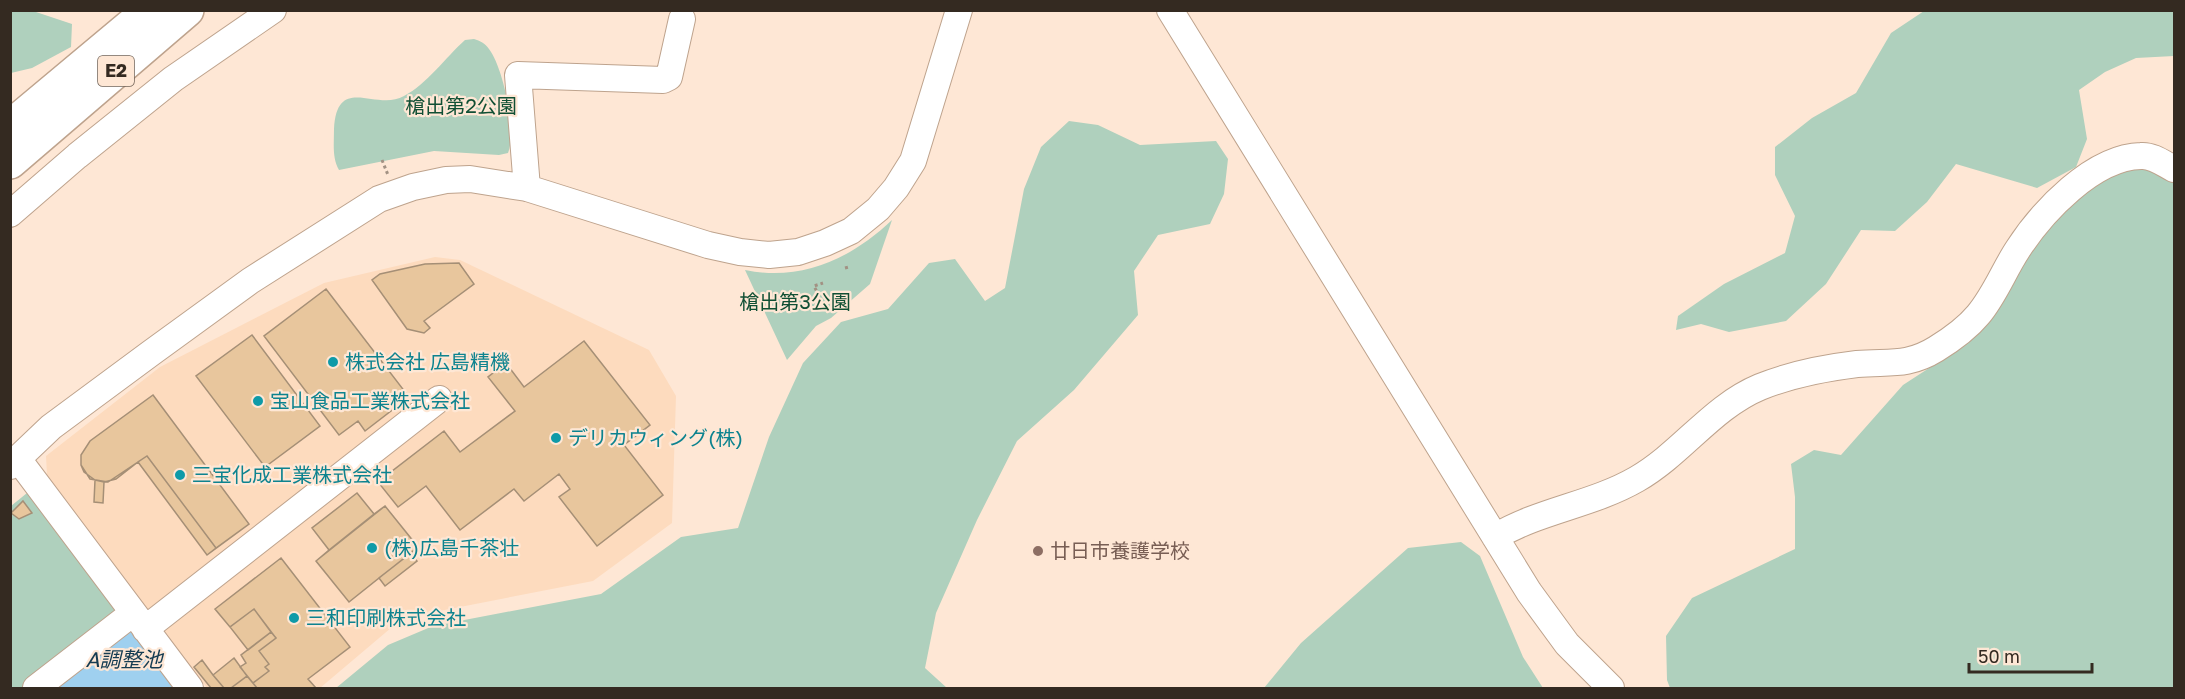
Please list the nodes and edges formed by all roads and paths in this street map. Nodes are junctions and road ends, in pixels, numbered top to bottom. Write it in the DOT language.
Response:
graph roads {
  1 [pos="150,10"];
  2 [pos="187,10"];
  3 [pos="273,10"];
  4 [pos="959,10"];
  5 [pos="1170,10"];
  6 [pos="682,19"];
  7 [pos="10,128"];
  8 [pos="382,160"];
  9 [pos="10,162"];
  10 [pos="2175,169"];
  11 [pos="389,178"];
  12 [pos="527,188"];
  13 [pos="10,214"];
  14 [pos="823,283"];
  15 [pos="819,296"];
  16 [pos="439,399"];
  17 [pos="14,463"];
  18 [pos="1495,537"];
  19 [pos="139,621"];
  20 [pos="36,688"];
  21 [pos="190,688"];
  22 [pos="1611,688"];
  1 -- 7 [label="highway, E2"];
  2 -- 9 [label="highway, E2"];
  3 -- 13 [label="street"];
  4 -- 12 [label="street"];
  5 -- 18 [label="street"];
  6 -- 12 [label="street"];
  8 -- 11 [label="path"];
  10 -- 18 [label="street"];
  12 -- 17 [label="street"];
  14 -- 15 [label="path"];
  16 -- 19 [label="street"];
  17 -- 19 [label="street"];
  18 -- 22 [label="street"];
  19 -- 20 [label="street"];
  19 -- 21 [label="street"];
}
